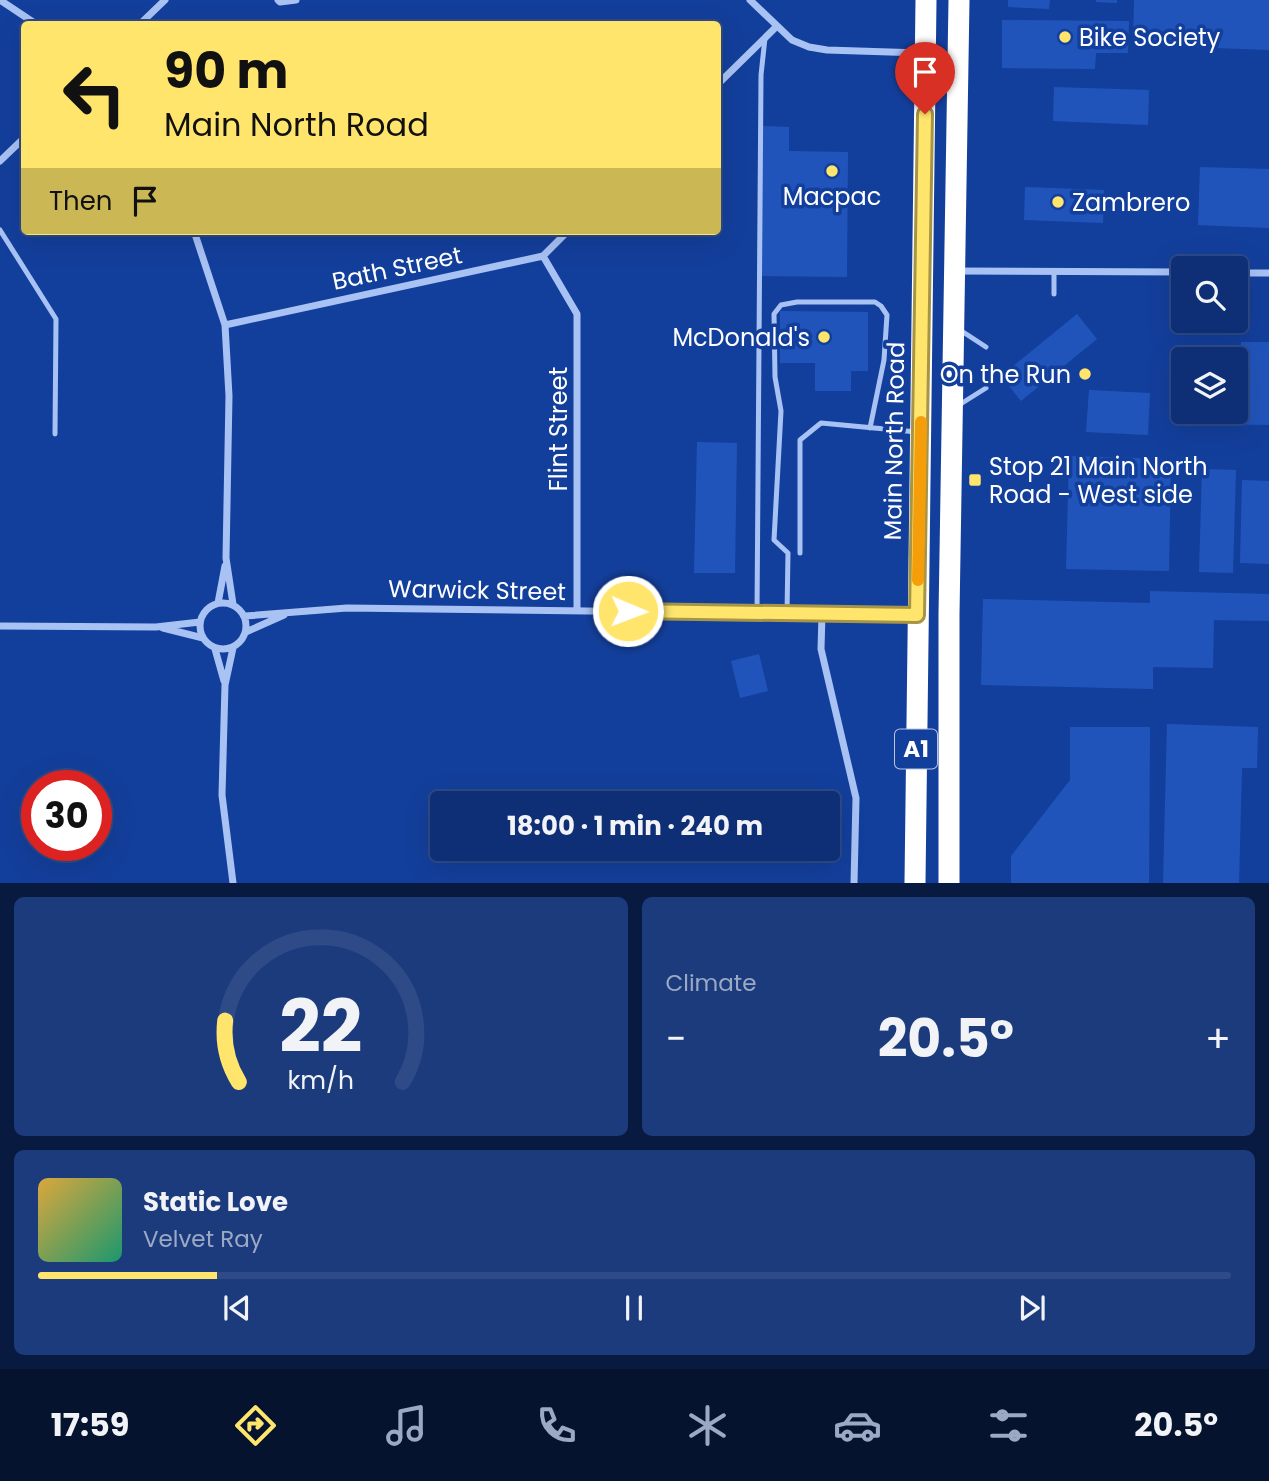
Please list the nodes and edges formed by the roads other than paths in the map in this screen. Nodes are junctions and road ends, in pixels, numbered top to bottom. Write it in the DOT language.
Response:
graph roads {
  1 [pos="0,0"];
  2 [pos="165,0"];
  3 [pos="278,0"];
  4 [pos="296,0"];
  5 [pos="750,0"];
  6 [pos="926,0"];
  7 [pos="959,0"];
  8 [pos="757,4"];
  9 [pos="32,21"];
  10 [pos="143,21"];
  11 [pos="776,27"];
  12 [pos="765,38"];
  13 [pos="926,53"];
  14 [pos="959,53"];
  15 [pos="721,82"];
  16 [pos="21,141"];
  17 [pos="0,161"];
  18 [pos="0,230"];
  19 [pos="195,235"];
  20 [pos="565,235"];
  21 [pos="543,256"];
  22 [pos="922,271"];
  23 [pos="955,271"];
  24 [pos="1054,271"];
  25 [pos="1171,272"];
  26 [pos="1248,273"];
  27 [pos="1269,273"];
  28 [pos="1054,294"];
  29 [pos="225,325"];
  30 [pos="954,326"];
  31 [pos="986,347"];
  32 [pos="986,388"];
  33 [pos="953,409"];
  34 [pos="870,428"];
  35 [pos="920,432"];
  36 [pos="55,434"];
  37 [pos="800,553"];
  38 [pos="226,558"];
  39 [pos="218,603"];
  40 [pos="233,604"];
  41 [pos="577,611"];
  42 [pos="288,613"];
  43 [pos="757,613"];
  44 [pos="788,613"];
  45 [pos="822,614"];
  46 [pos="917,615"];
  47 [pos="949,615"];
  48 [pos="245,616"];
  49 [pos="200,622"];
  50 [pos="0,626"];
  51 [pos="156,626"];
  52 [pos="246,632"];
  53 [pos="203,638"];
  54 [pos="233,648"];
  55 [pos="215,649"];
  56 [pos="225,685"];
  57 [pos="232,880"];
  58 [pos="854,883"];
  59 [pos="915,883"];
  60 [pos="949,883"];
  1 -- 9 [label="street"];
  2 -- 10 [label="street"];
  3 -- 4 [label="street"];
  5 -- 8 [label="street"];
  6 -- 13 [label="highway, Main North Road / A1"];
  7 -- 14 [label="highway, A1"];
  8 -- 11 [label="street"];
  11 -- 12 [label="street"];
  11 -- 13 [label="street"];
  12 -- 15 [label="street"];
  12 -- 43 [label="lane"];
  13 -- 14 [label="highway"];
  13 -- 22 [label="highway, Main North Road / A1"];
  14 -- 23 [label="highway, A1"];
  16 -- 17 [label="street"];
  18 -- 36 [label="lane"];
  19 -- 29 [label="street"];
  20 -- 21 [label="street"];
  21 -- 29 [label="street, Bath Street"];
  21 -- 41 [label="street, Flint Street"];
  22 -- 23 [label="highway"];
  22 -- 35 [label="highway, Main North Road / A1"];
  23 -- 24 [label="street"];
  23 -- 30 [label="highway, A1"];
  24 -- 25 [label="street"];
  24 -- 28 [label="lane"];
  26 -- 27 [label="street"];
  29 -- 38 [label="street"];
  30 -- 31 [label="lane"];
  30 -- 33 [label="highway, A1"];
  32 -- 33 [label="lane"];
  33 -- 47 [label="highway, A1"];
  34 -- 35 [label="lane"];
  34 -- 37 [label="lane"];
  34 -- 44 [label="lane"];
  35 -- 46 [label="highway, Main North Road / A1"];
  38 -- 39 [label="street"];
  38 -- 40 [label="street"];
  39 -- 40 [label="street"];
  39 -- 49 [label="street"];
  40 -- 48 [label="street"];
  41 -- 42 [label="street, Warwick Street"];
  41 -- 43 [label="street, Warwick Street"];
  42 -- 48 [label="street, Warwick Street"];
  42 -- 52 [label="street, Warwick Street"];
  43 -- 44 [label="street, Warwick Street"];
  44 -- 45 [label="street, Warwick Street"];
  45 -- 46 [label="street, Warwick Street"];
  45 -- 58 [label="street"];
  46 -- 47 [label="highway"];
  46 -- 59 [label="highway, Main North Road / A1"];
  47 -- 60 [label="highway, A1"];
  48 -- 52 [label="street"];
  49 -- 51 [label="street"];
  49 -- 53 [label="street"];
  50 -- 51 [label="street"];
  51 -- 53 [label="street"];
  52 -- 54 [label="street"];
  53 -- 55 [label="street"];
  54 -- 55 [label="street"];
  54 -- 56 [label="street"];
  55 -- 56 [label="street"];
  56 -- 57 [label="street"];
}
